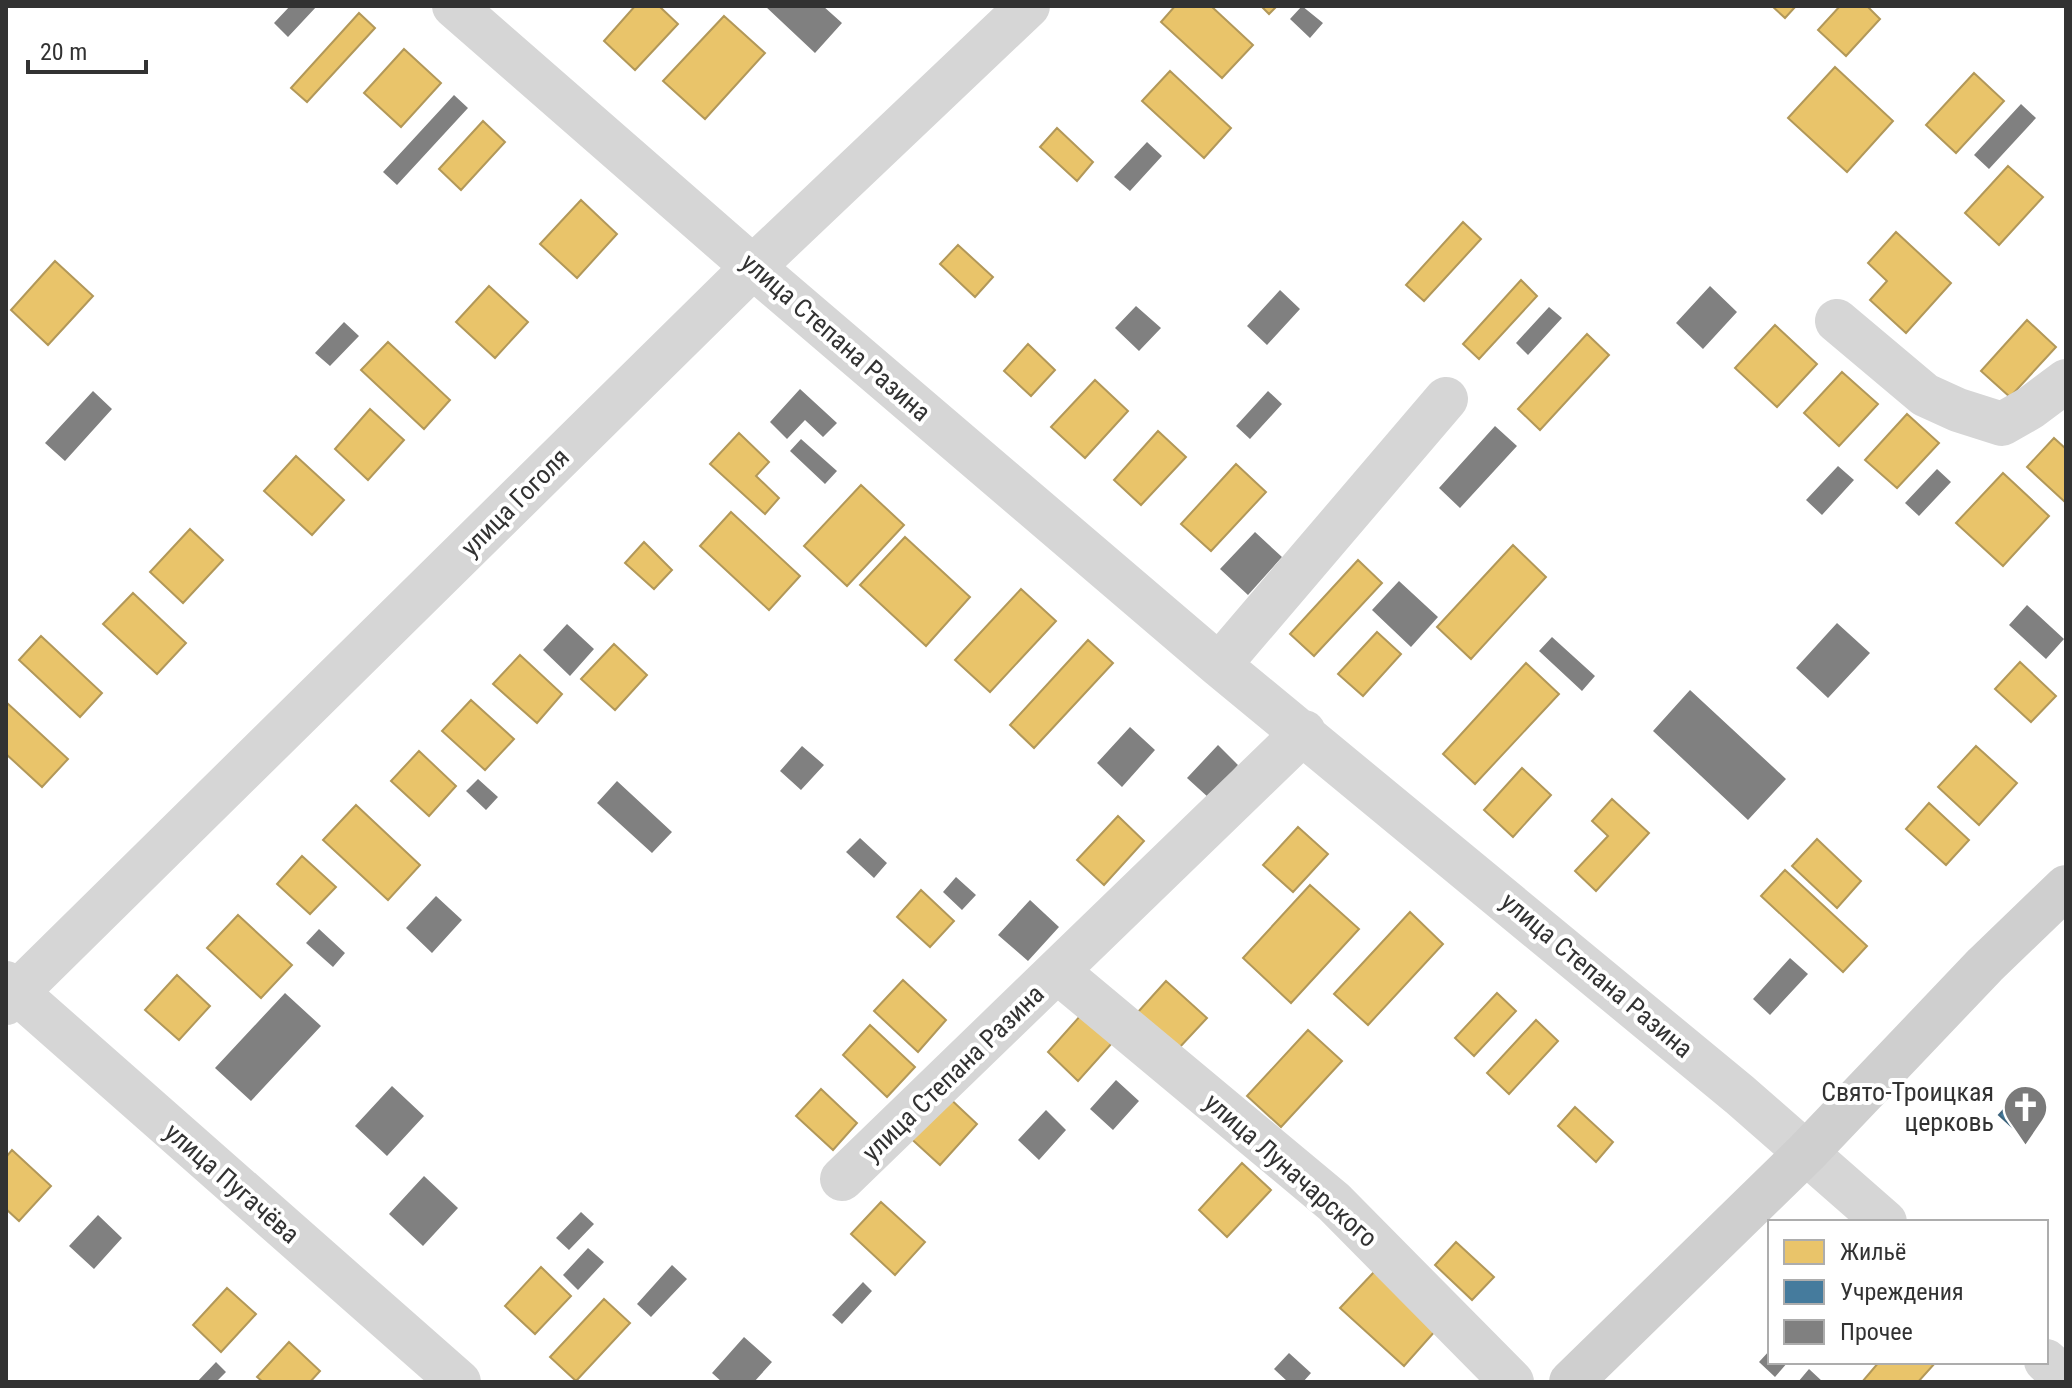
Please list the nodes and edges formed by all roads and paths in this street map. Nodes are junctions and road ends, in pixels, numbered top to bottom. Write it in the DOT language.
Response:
graph roads {
  1 [pos="454,6"];
  2 [pos="1028,6"];
  3 [pos="753,267"];
  4 [pos="1837,321"];
  5 [pos="2066,381"];
  6 [pos="1446,399"];
  7 [pos="1219,665"];
  8 [pos="1304,732"];
  9 [pos="2066,887"];
  10 [pos="1058,972"];
  11 [pos="10,993"];
  12 [pos="1806,1153"];
  13 [pos="842,1179"];
  14 [pos="1883,1220"];
  15 [pos="2048,1363"];
  16 [pos="2066,1379"];
  17 [pos="459,1382"];
  18 [pos="1512,1382"];
  19 [pos="1571,1382"];
  1 -- 3 [label="street, улица Степана Разина"];
  2 -- 3 [label="street, улица Гоголя"];
  3 -- 7 [label="street, улица Степана Разина"];
  3 -- 11 [label="street, улица Гоголя"];
  4 -- 5 [label="street"];
  6 -- 7 [label="street"];
  7 -- 8 [label="street, улица Степана Разина"];
  8 -- 10 [label="street, улица Степана Разина"];
  8 -- 12 [label="street, улица Степана Разина"];
  9 -- 12 [label="main road"];
  10 -- 13 [label="street, улица Степана Разина"];
  10 -- 18 [label="street, улица Луначарского"];
  11 -- 17 [label="street, улица Пугачёва"];
  12 -- 14 [label="street, улица Степана Разина"];
  12 -- 19 [label="main road"];
  15 -- 16 [label="street"];
}
